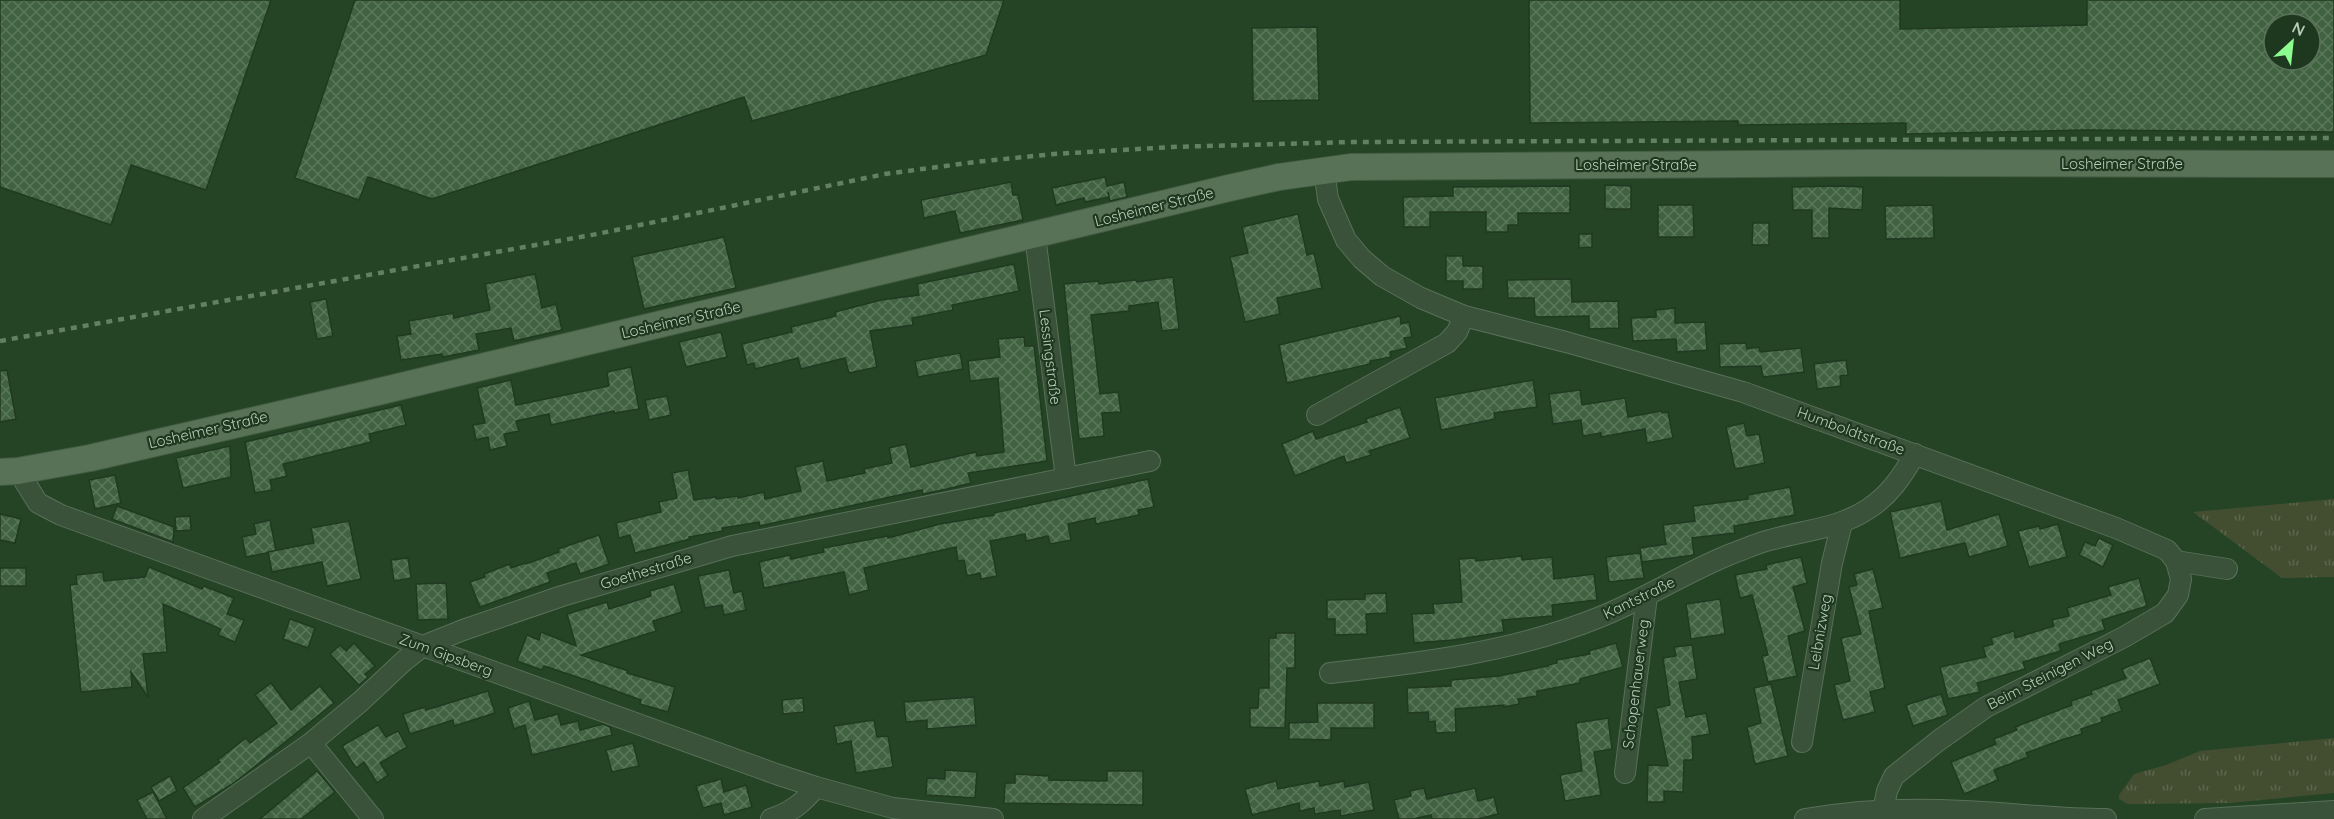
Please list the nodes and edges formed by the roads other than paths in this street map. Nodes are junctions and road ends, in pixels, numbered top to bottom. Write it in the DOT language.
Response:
graph roads {
  1 [pos="2334,164"];
  2 [pos="1324,170"];
  3 [pos="1035,236"];
  4 [pos="1464,316"];
  5 [pos="1317,415"];
  6 [pos="1915,454"];
  7 [pos="1150,461"];
  8 [pos="9,471"];
  9 [pos="1066,478"];
  10 [pos="1842,523"];
  11 [pos="2176,561"];
  12 [pos="2227,569"];
  13 [pos="1647,596"];
  14 [pos="423,646"];
  15 [pos="1330,673"];
  16 [pos="1802,742"];
  17 [pos="311,743"];
  18 [pos="1625,772"];
  19 [pos="816,787"];
  20 [pos="893,808"];
  21 [pos="1883,811"];
  22 [pos="2334,812"];
  23 [pos="203,819"];
  24 [pos="373,819"];
  25 [pos="771,819"];
  26 [pos="914,819"];
  27 [pos="993,819"];
  28 [pos="1805,819"];
  29 [pos="2106,819"];
  30 [pos="2205,819"];
  1 -- 2 [label="main road, Losheimer Straße"];
  2 -- 3 [label="main road, Losheimer Straße"];
  2 -- 4 [label="street, Humboldtstraße"];
  3 -- 8 [label="main road, Losheimer Straße"];
  3 -- 9 [label="street, Lessingstraße"];
  4 -- 5 [label="street"];
  4 -- 6 [label="street, Humboldtstraße"];
  6 -- 10 [label="street, Kantstraße"];
  6 -- 11 [label="street, Humboldtstraße"];
  7 -- 9 [label="street, Goethestraße"];
  8 -- 14 [label="street, Zum Gipsberg"];
  9 -- 14 [label="street, Goethestraße"];
  10 -- 13 [label="street, Kantstraße"];
  10 -- 16 [label="street, Leibnizweg"];
  11 -- 12 [label="street, Humboldtstraße"];
  11 -- 21 [label="street, Beim Steinigen Weg"];
  13 -- 15 [label="street, Kantstraße"];
  13 -- 18 [label="street, Schopenhauerweg"];
  14 -- 17 [label="street, Goethestraße"];
  14 -- 19 [label="street, Zum Gipsberg"];
  17 -- 23 [label="street, Goethestraße"];
  17 -- 24 [label="street"];
  19 -- 20 [label="street, Zum Gipsberg"];
  19 -- 25 [label="street"];
  20 -- 26 [label="street, Zum Gipsberg"];
  20 -- 27 [label="street, Zum Gipsberg"];
  21 -- 28 [label="street"];
  21 -- 29 [label="street"];
  22 -- 30 [label="street"];
}
